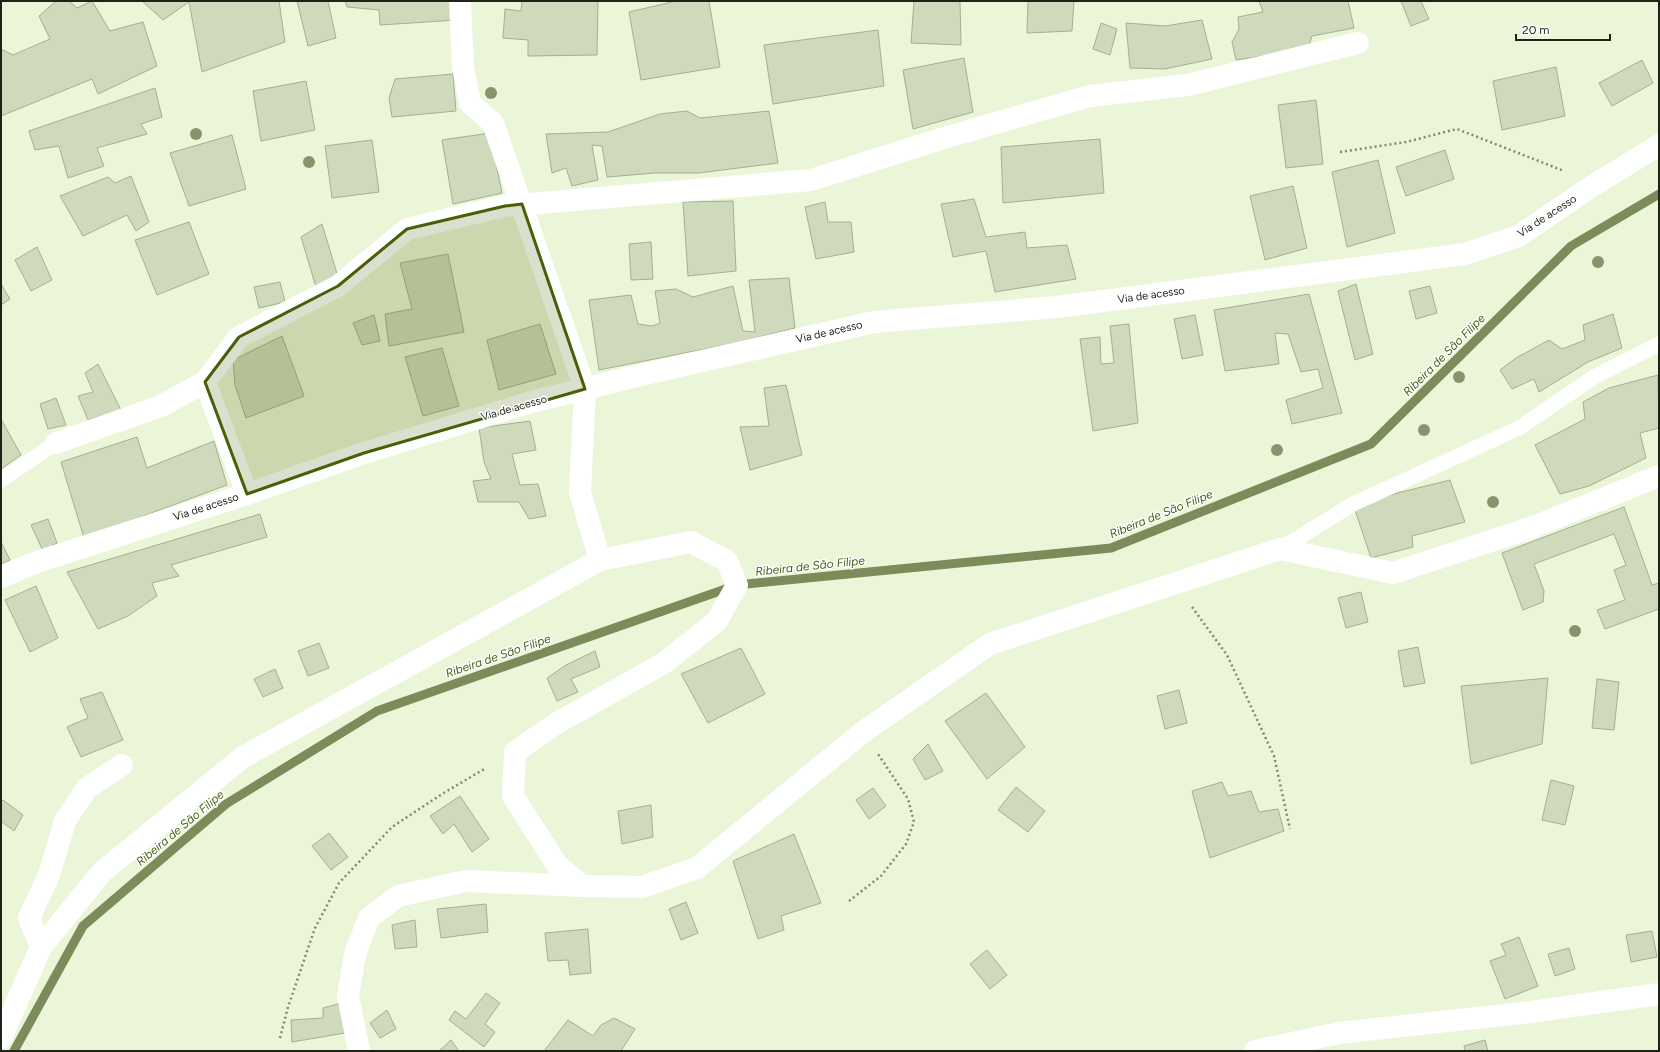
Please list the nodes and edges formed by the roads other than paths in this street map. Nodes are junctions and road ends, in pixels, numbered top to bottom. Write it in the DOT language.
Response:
graph roads {
  1 [pos="460,1"];
  2 [pos="1358,43"];
  3 [pos="1659,145"];
  4 [pos="522,204"];
  5 [pos="1659,344"];
  6 [pos="205,382"];
  7 [pos="585,389"];
  8 [pos="56,443"];
  9 [pos="1659,476"];
  10 [pos="1,480"];
  11 [pos="247,494"];
  12 [pos="1280,549"];
  13 [pos="600,560"];
  14 [pos="1,577"];
  15 [pos="122,765"];
  16 [pos="582,886"];
  17 [pos="41,946"];
  18 [pos="1659,994"];
  19 [pos="1,1038"];
  20 [pos="359,1051"];
  21 [pos="1255,1051"];
  1 -- 4 [label="street"];
  2 -- 4 [label="street"];
  3 -- 7 [label="street, Via de acesso"];
  4 -- 6 [label="street"];
  4 -- 7 [label="street"];
  5 -- 12 [label="lane"];
  6 -- 8 [label="street"];
  6 -- 11 [label="street"];
  7 -- 11 [label="street, Via de acesso"];
  7 -- 13 [label="street"];
  8 -- 10 [label="lane"];
  9 -- 12 [label="street"];
  11 -- 14 [label="street, Via de acesso"];
  12 -- 16 [label="street"];
  13 -- 16 [label="street"];
  13 -- 17 [label="street"];
  15 -- 17 [label="street"];
  16 -- 20 [label="street"];
  17 -- 19 [label="street"];
  18 -- 21 [label="street"];
}
